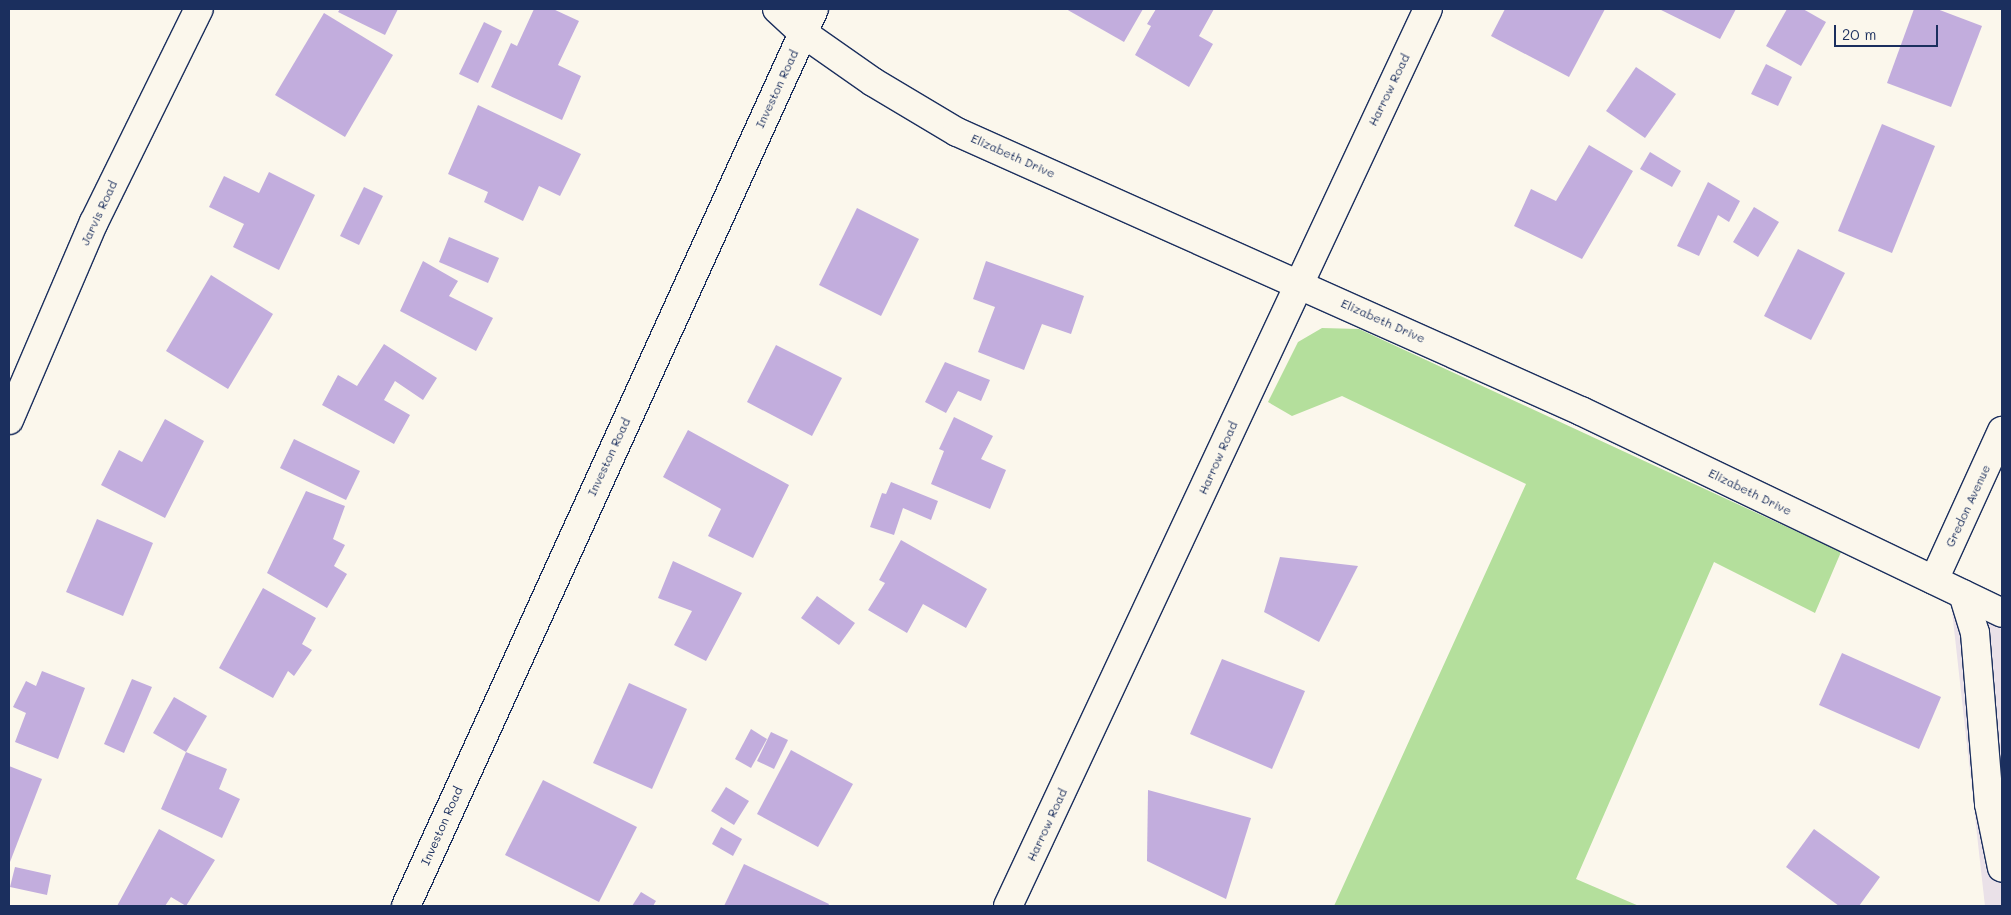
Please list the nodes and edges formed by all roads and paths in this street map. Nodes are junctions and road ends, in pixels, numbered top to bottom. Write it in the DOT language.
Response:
graph roads {
  1 [pos="199,9"];
  2 [pos="777,9"];
  3 [pos="814,9"];
  4 [pos="1428,9"];
  5 [pos="803,33"];
  6 [pos="1297,282"];
  7 [pos="9,420"];
  8 [pos="2002,431"];
  9 [pos="1934,580"];
  10 [pos="1963,594"];
  11 [pos="2002,613"];
  12 [pos="2002,868"];
  13 [pos="406,906"];
  14 [pos="1008,906"];
  1 -- 7 [label="street, Jarvis Road"];
  2 -- 5 [label="street, Elizabeth Drive"];
  3 -- 5 [label="street, Investon Road"];
  4 -- 6 [label="street, Harrow Road"];
  5 -- 6 [label="street, Elizabeth Drive"];
  5 -- 13 [label="street, Investon Road"];
  6 -- 9 [label="street, Elizabeth Drive"];
  6 -- 14 [label="street, Harrow Road"];
  8 -- 9 [label="street, Gredon Avenue"];
  9 -- 10 [label="street, Elizabeth Drive"];
  10 -- 11 [label="street, Elizabeth Drive"];
  10 -- 12 [label="street"];
}
